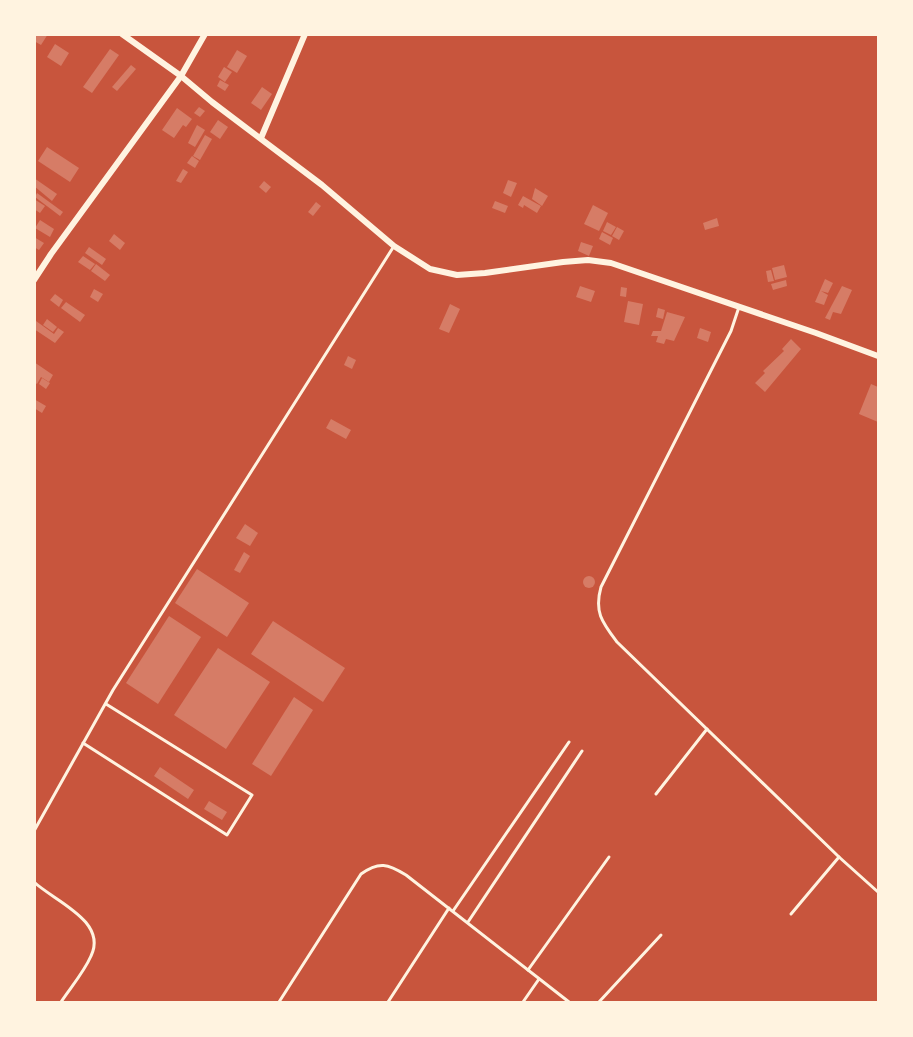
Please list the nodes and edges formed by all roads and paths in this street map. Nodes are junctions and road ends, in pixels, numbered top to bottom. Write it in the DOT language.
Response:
graph roads {
  1 [pos="122,34"];
  2 [pos="205,34"];
  3 [pos="305,34"];
  4 [pos="181,76"];
  5 [pos="261,138"];
  6 [pos="394,246"];
  7 [pos="34,280"];
  8 [pos="739,307"];
  9 [pos="879,356"];
  10 [pos="106,704"];
  11 [pos="707,728"];
  12 [pos="569,742"];
  13 [pos="83,743"];
  14 [pos="582,751"];
  15 [pos="656,794"];
  16 [pos="34,831"];
  17 [pos="609,857"];
  18 [pos="839,857"];
  19 [pos="34,882"];
  20 [pos="879,892"];
  21 [pos="449,908"];
  22 [pos="453,911"];
  23 [pos="791,914"];
  24 [pos="468,922"];
  25 [pos="661,935"];
  26 [pos="528,970"];
  27 [pos="539,979"];
  28 [pos="61,1002"];
  29 [pos="279,1002"];
  30 [pos="388,1002"];
  31 [pos="523,1002"];
  32 [pos="569,1002"];
  33 [pos="599,1002"];
  1 -- 4 [label="street"];
  2 -- 4 [label="street"];
  3 -- 5 [label="street"];
  4 -- 5 [label="street"];
  4 -- 7 [label="street"];
  5 -- 6 [label="street"];
  6 -- 8 [label="street"];
  6 -- 10 [label="lane"];
  8 -- 9 [label="street"];
  8 -- 11 [label="lane"];
  10 -- 13 [label="lane"];
  10 -- 13 [label="lane"];
  11 -- 15 [label="lane"];
  11 -- 18 [label="lane"];
  12 -- 22 [label="lane"];
  13 -- 16 [label="lane"];
  14 -- 24 [label="lane"];
  17 -- 26 [label="lane"];
  18 -- 20 [label="lane"];
  18 -- 23 [label="lane"];
  19 -- 28 [label="lane"];
  21 -- 22 [label="lane"];
  21 -- 29 [label="lane"];
  21 -- 30 [label="lane"];
  22 -- 24 [label="lane"];
  24 -- 26 [label="lane"];
  25 -- 33 [label="lane"];
  26 -- 27 [label="lane"];
  27 -- 31 [label="lane"];
  27 -- 32 [label="lane"];
}
